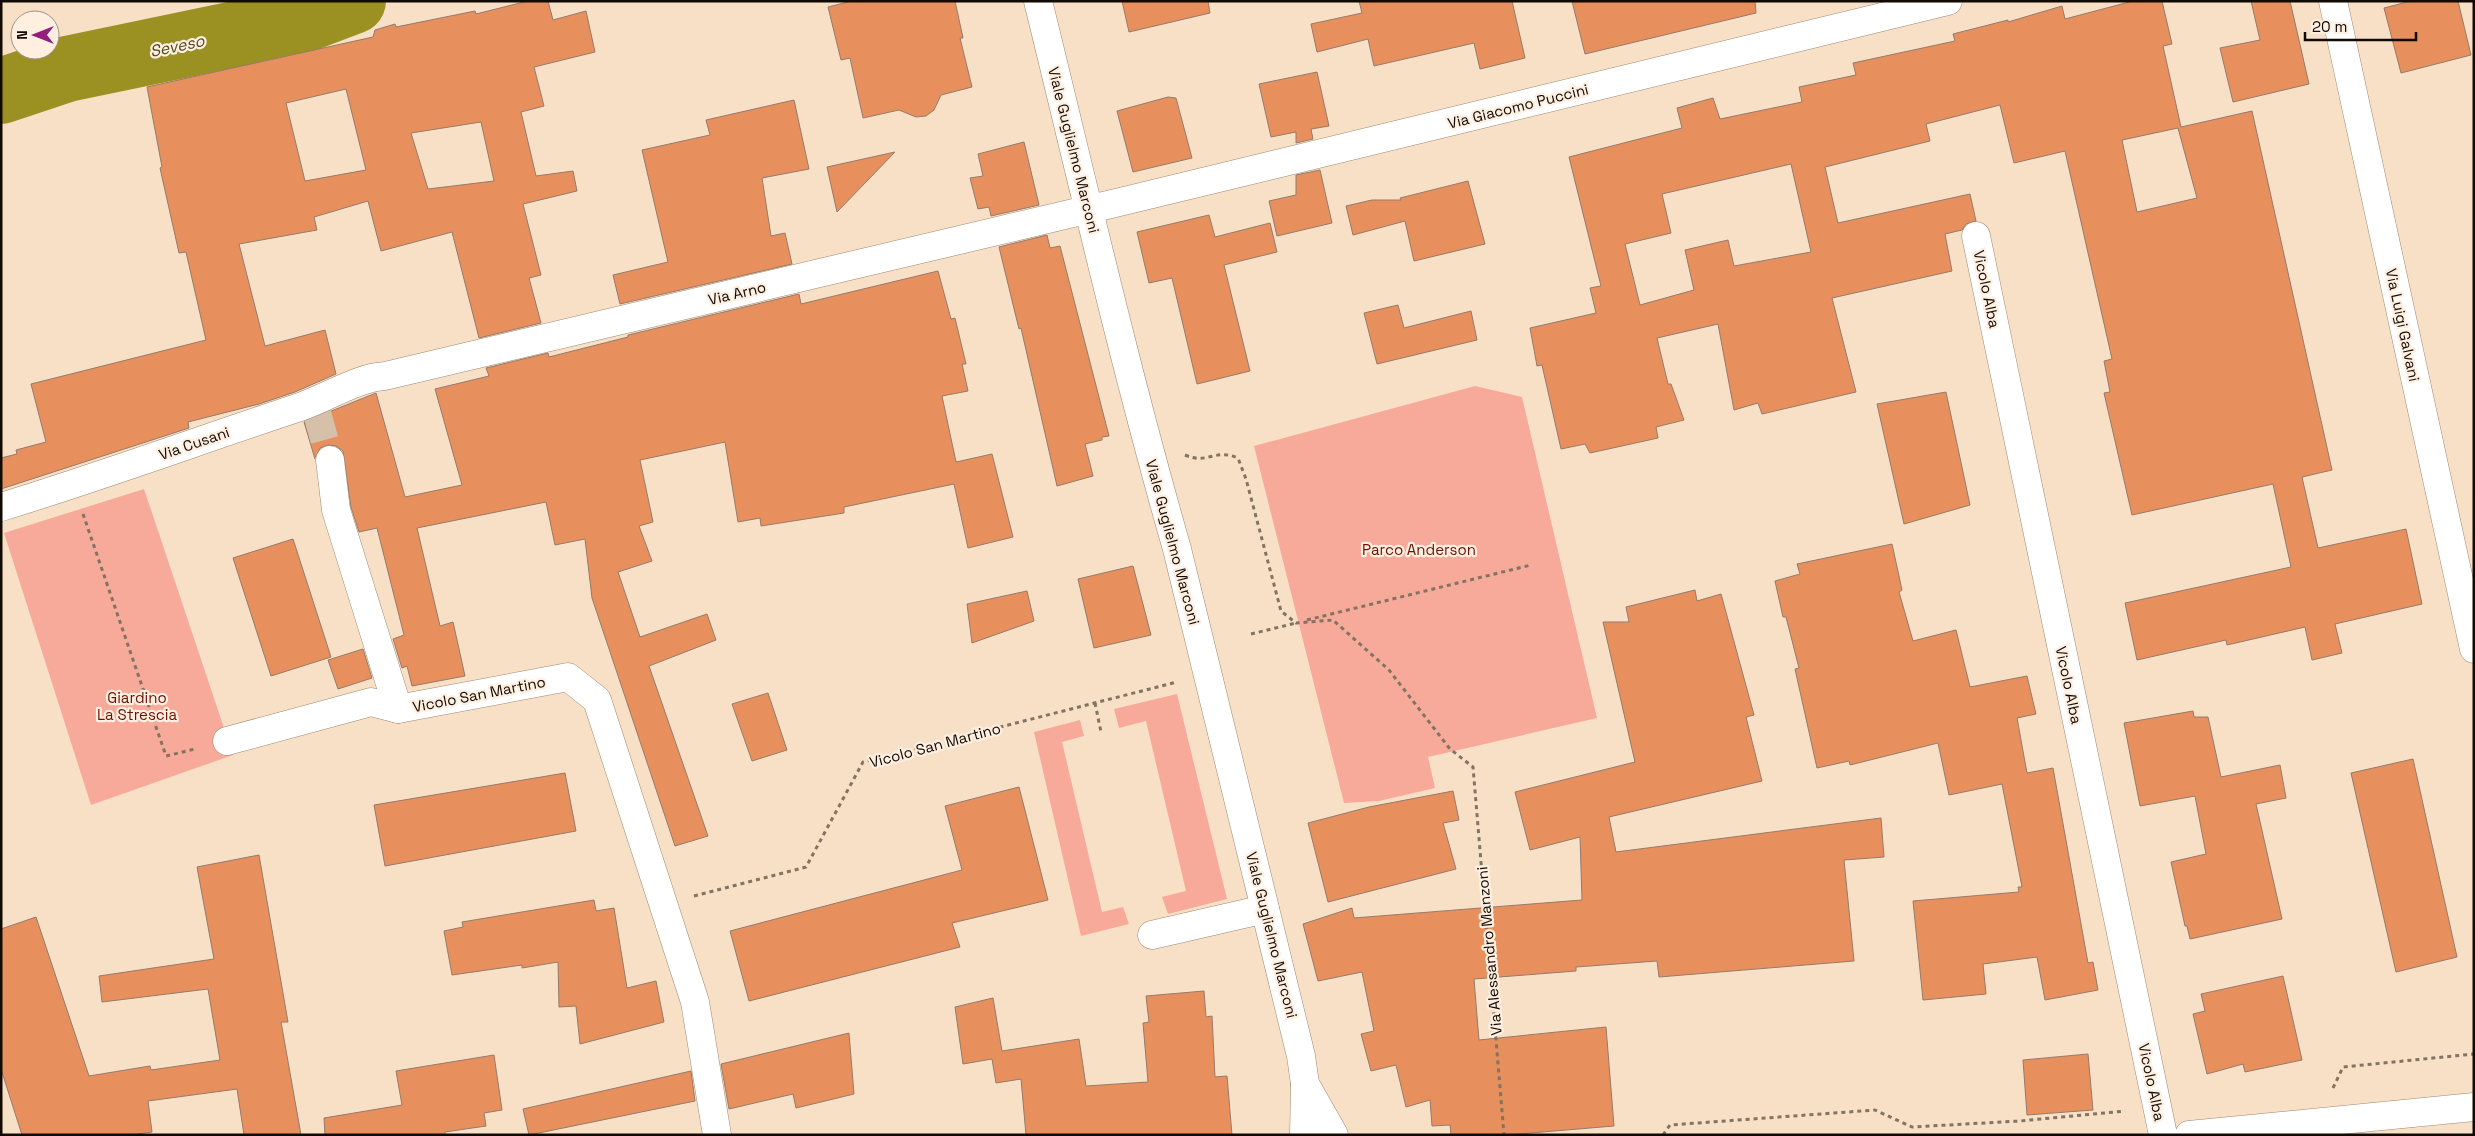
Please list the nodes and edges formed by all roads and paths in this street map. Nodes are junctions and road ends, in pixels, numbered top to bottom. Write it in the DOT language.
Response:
graph roads {
  1 [pos="1038,1"];
  2 [pos="1948,1"];
  3 [pos="2333,1"];
  4 [pos="1089,210"];
  5 [pos="1976,236"];
  6 [pos="385,376"];
  7 [pos="1182,449"];
  8 [pos="330,460"];
  9 [pos="75,485"];
  10 [pos="1,507"];
  11 [pos="1531,564"];
  12 [pos="1296,623"];
  13 [pos="1251,634"];
  14 [pos="2474,649"];
  15 [pos="1177,681"];
  16 [pos="1095,703"];
  17 [pos="398,709"];
  18 [pos="1101,732"];
  19 [pos="227,741"];
  20 [pos="663,904"];
  21 [pos="1265,909"];
  22 [pos="1152,935"];
  23 [pos="2474,1054"];
  24 [pos="1305,1084"];
  25 [pos="2331,1092"];
  26 [pos="2474,1107"];
  27 [pos="2157,1108"];
  28 [pos="2266,1132"];
  29 [pos="717,1135"];
  30 [pos="1304,1135"];
  31 [pos="1334,1135"];
  32 [pos="1504,1135"];
  33 [pos="1663,1135"];
  34 [pos="2163,1135"];
  35 [pos="2189,1135"];
  1 -- 4 [label="street, Viale Guglielmo Marconi"];
  2 -- 4 [label="street, Via Giacomo Puccini"];
  3 -- 14 [label="street, Via Luigi Galvani"];
  4 -- 6 [label="street, Via Arno"];
  4 -- 21 [label="street, Viale Guglielmo Marconi"];
  5 -- 27 [label="street, Vicolo Alba"];
  6 -- 9 [label="street, Via Cusani"];
  7 -- 12 [label="path"];
  8 -- 17 [label="street, Vicolo San Martino"];
  9 -- 10 [label="street, Via Cusani"];
  9 -- 19 [label="path"];
  11 -- 12 [label="path"];
  12 -- 13 [label="path"];
  12 -- 32 [label="path, Via Alessandro Manzoni"];
  15 -- 16 [label="path, Vicolo San Martino"];
  16 -- 18 [label="path"];
  16 -- 20 [label="path, Vicolo San Martino"];
  17 -- 19 [label="street"];
  17 -- 20 [label="street, Vicolo San Martino"];
  20 -- 29 [label="street, Vicolo San Martino"];
  21 -- 22 [label="street"];
  21 -- 24 [label="street, Viale Guglielmo Marconi"];
  23 -- 25 [label="path"];
  24 -- 30 [label="street"];
  24 -- 31 [label="street"];
  26 -- 28 [label="street"];
  27 -- 33 [label="path"];
  27 -- 34 [label="street, Vicolo Alba"];
  28 -- 35 [label="street"];
}
